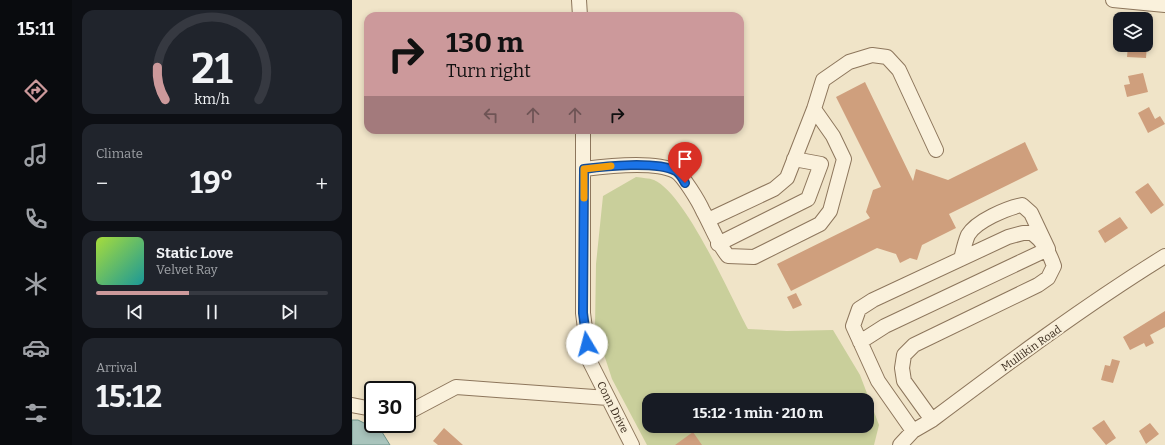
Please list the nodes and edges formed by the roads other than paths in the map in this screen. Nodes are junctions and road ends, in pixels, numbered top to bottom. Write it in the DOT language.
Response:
graph roads {
  1 [pos="579,0"];
  2 [pos="1113,0"];
  3 [pos="1165,5"];
  4 [pos="580,12"];
  5 [pos="814,109"];
  6 [pos="583,134"];
  7 [pos="936,150"];
  8 [pos="794,159"];
  9 [pos="584,169"];
  10 [pos="708,220"];
  11 [pos="718,244"];
  12 [pos="1048,249"];
  13 [pos="1165,256"];
  14 [pos="961,259"];
  15 [pos="860,342"];
  16 [pos="608,398"];
  17 [pos="352,405"];
  18 [pos="364,407"];
  19 [pos="416,408"];
  20 [pos="932,420"];
  21 [pos="913,431"];
  22 [pos="632,445"];
  23 [pos="900,445"];
  1 -- 4 [label="street"];
  2 -- 3 [label="street"];
  5 -- 7 [label="street"];
  5 -- 8 [label="street"];
  5 -- 11 [label="street"];
  6 -- 9 [label="street, Conn Drive"];
  8 -- 10 [label="street"];
  8 -- 11 [label="street"];
  9 -- 10 [label="street"];
  9 -- 16 [label="street, Conn Drive"];
  10 -- 11 [label="street"];
  12 -- 14 [label="street"];
  12 -- 14 [label="street"];
  12 -- 15 [label="street"];
  12 -- 20 [label="street"];
  13 -- 20 [label="street, Mullikin Road"];
  14 -- 15 [label="street"];
  15 -- 21 [label="street"];
  16 -- 19 [label="street"];
  16 -- 22 [label="street, Conn Drive"];
  17 -- 18 [label="street"];
  20 -- 21 [label="street, Mullikin Road"];
  21 -- 23 [label="street, Mullikin Road"];
}
